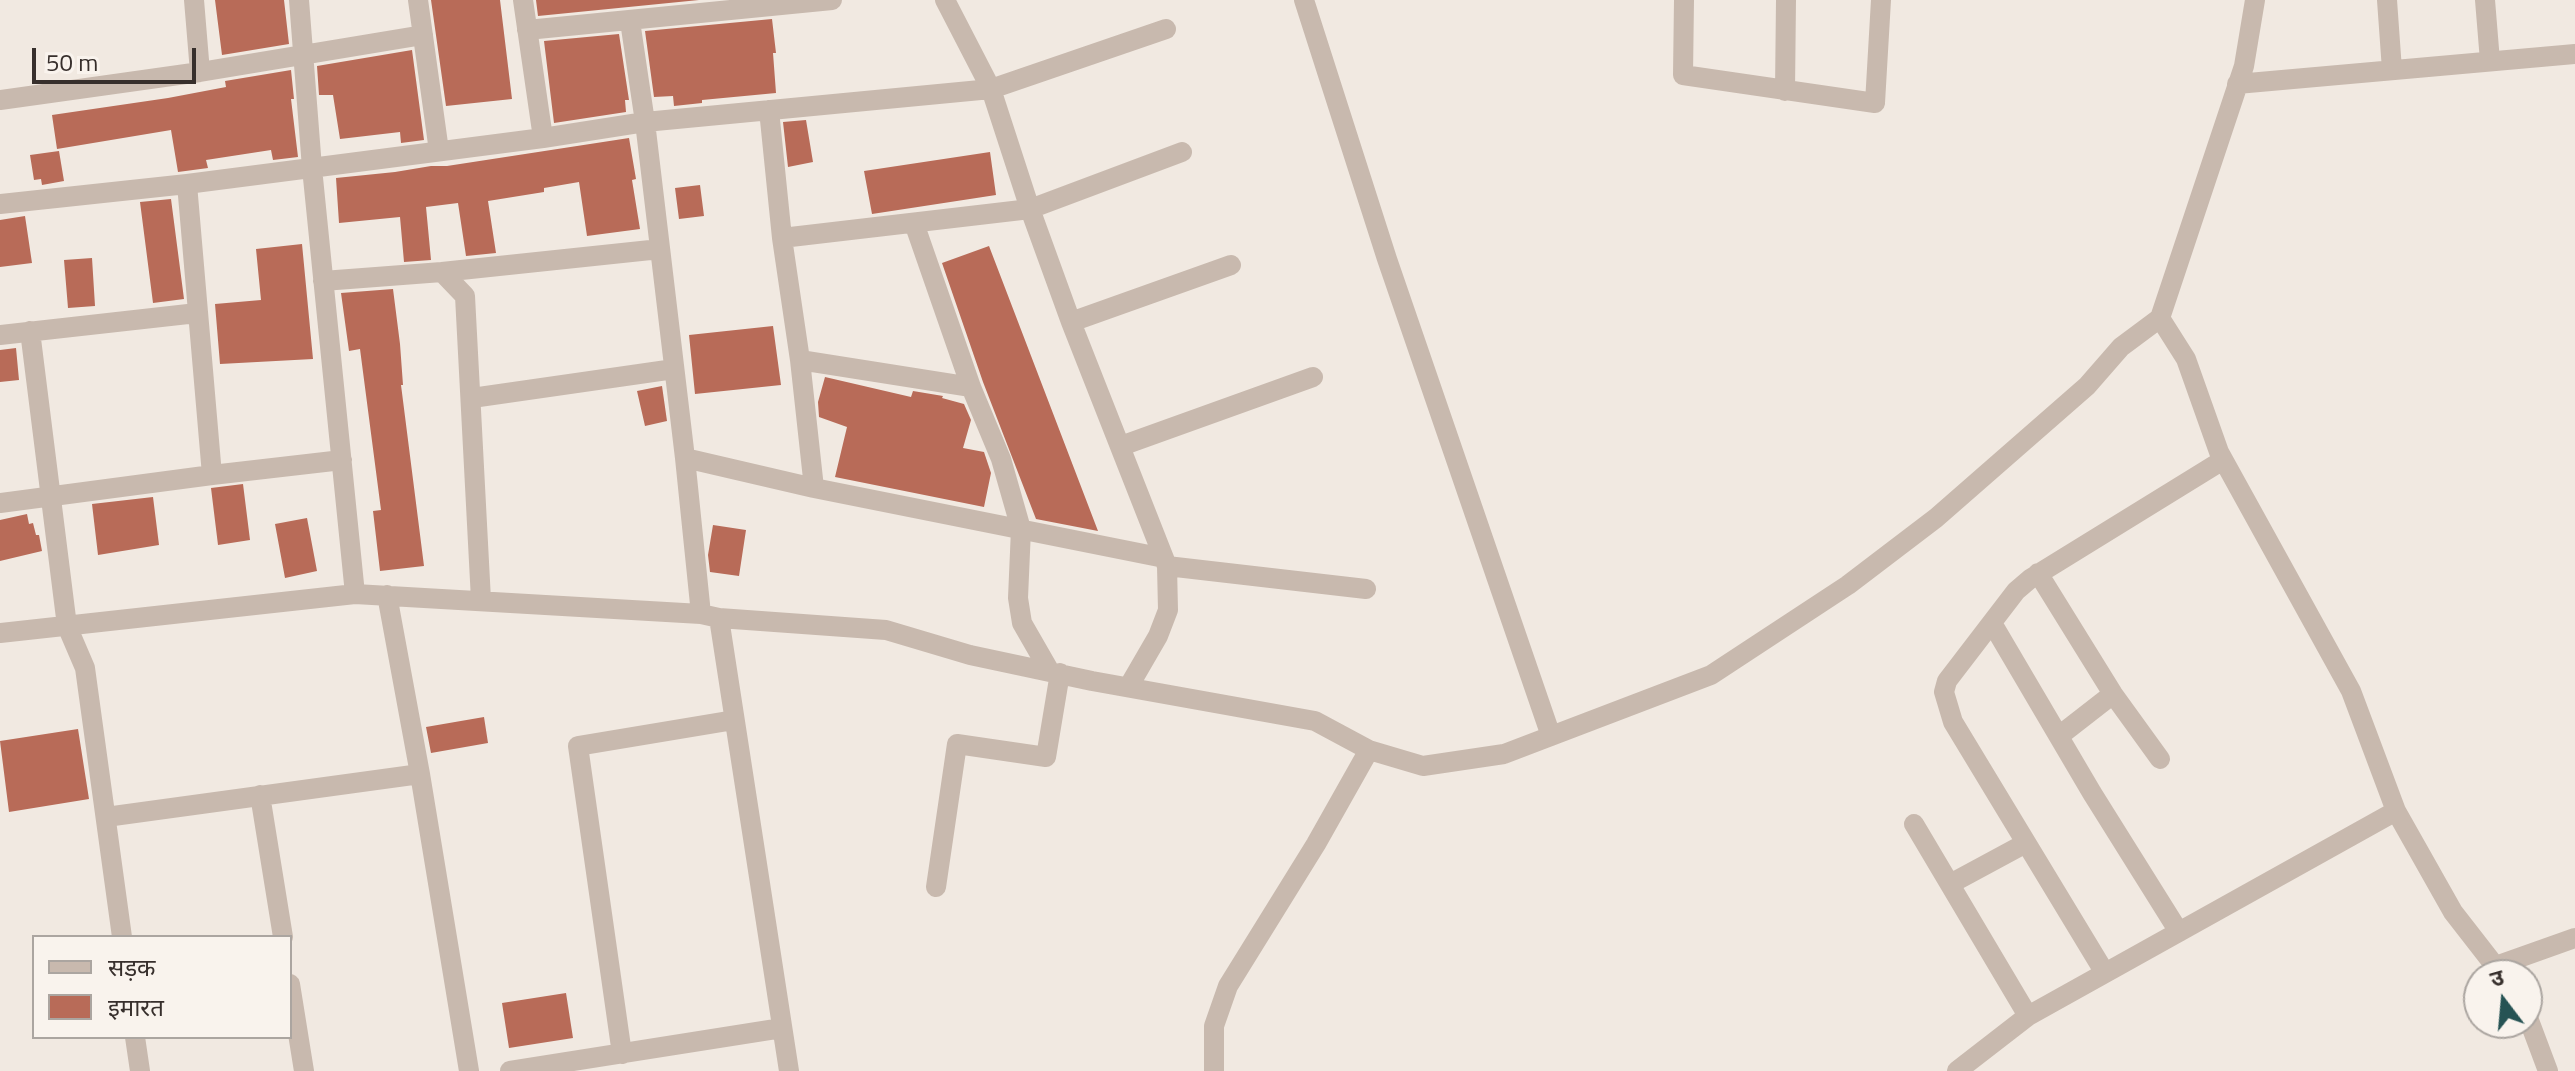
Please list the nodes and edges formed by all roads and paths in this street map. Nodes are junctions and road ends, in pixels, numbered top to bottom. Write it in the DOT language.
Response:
graph roads {
  1 [pos="194,0"];
  2 [pos="299,0"];
  3 [pos="418,0"];
  4 [pos="523,0"];
  5 [pos="832,0"];
  6 [pos="945,0"];
  7 [pos="1304,0"];
  8 [pos="1684,0"];
  9 [pos="1786,0"];
  10 [pos="1881,0"];
  11 [pos="2255,0"];
  12 [pos="2387,0"];
  13 [pos="2485,0"];
  14 [pos="630,21"];
  15 [pos="1166,29"];
  16 [pos="527,30"];
  17 [pos="423,35"];
  18 [pos="2575,54"];
  19 [pos="303,55"];
  20 [pos="2490,61"];
  21 [pos="2392,70"];
  22 [pos="200,72"];
  23 [pos="2237,84"];
  24 [pos="991,89"];
  25 [pos="1785,91"];
  26 [pos="0,100"];
  27 [pos="769,110"];
  28 [pos="645,122"];
  29 [pos="543,138"];
  30 [pos="439,151"];
  31 [pos="1182,152"];
  32 [pos="312,168"];
  33 [pos="187,184"];
  34 [pos="0,204"];
  35 [pos="1030,209"];
  36 [pos="914,223"];
  37 [pos="782,238"];
  38 [pos="660,249"];
  39 [pos="1231,265"];
  40 [pos="442,272"];
  41 [pos="323,281"];
  42 [pos="197,313"];
  43 [pos="2160,318"];
  44 [pos="1071,322"];
  45 [pos="30,331"];
  46 [pos="0,335"];
  47 [pos="800,360"];
  48 [pos="674,369"];
  49 [pos="1313,377"];
  50 [pos="971,387"];
  51 [pos="472,398"];
  52 [pos="1121,446"];
  53 [pos="685,458"];
  54 [pos="342,460"];
  55 [pos="2223,460"];
  56 [pos="212,475"];
  57 [pos="814,488"];
  58 [pos="49,496"];
  59 [pos="0,503"];
  60 [pos="1021,529"];
  61 [pos="1166,562"];
  62 [pos="2038,573"];
  63 [pos="1366,589"];
  64 [pos="355,594"];
  65 [pos="387,595"];
  66 [pos="481,600"];
  67 [pos="710,616"];
  68 [pos="1992,623"];
  69 [pos="67,626"];
  70 [pos="0,633"];
  71 [pos="1054,671"];
  72 [pos="1129,686"];
  73 [pos="2113,694"];
  74 [pos="734,720"];
  75 [pos="1551,736"];
  76 [pos="2059,736"];
  77 [pos="1369,750"];
  78 [pos="2160,759"];
  79 [pos="420,774"];
  80 [pos="260,795"];
  81 [pos="2396,811"];
  82 [pos="106,817"];
  83 [pos="1914,824"];
  84 [pos="2026,843"];
  85 [pos="1950,884"];
  86 [pos="936,887"];
  87 [pos="2179,932"];
  88 [pos="122,935"];
  89 [pos="283,935"];
  90 [pos="2575,938"];
  91 [pos="2490,959"];
  92 [pos="2527,959"];
  93 [pos="2105,973"];
  94 [pos="292,996"];
  95 [pos="2028,1016"];
  96 [pos="782,1028"];
  97 [pos="135,1039"];
  98 [pos="2536,1039"];
  99 [pos="622,1054"];
  100 [pos="140,1071"];
  101 [pos="304,1071"];
  102 [pos="469,1071"];
  103 [pos="510,1071"];
  104 [pos="789,1071"];
  105 [pos="1214,1071"];
  106 [pos="1957,1071"];
  107 [pos="2548,1071"];
  1 -- 22 [label="street"];
  2 -- 19 [label="street"];
  3 -- 17 [label="street"];
  4 -- 16 [label="street"];
  5 -- 14 [label="street"];
  6 -- 24 [label="street"];
  7 -- 75 [label="street"];
  8 -- 25 [label="street"];
  9 -- 25 [label="street"];
  10 -- 25 [label="street"];
  11 -- 23 [label="street"];
  12 -- 21 [label="street"];
  13 -- 20 [label="street"];
  14 -- 16 [label="street"];
  14 -- 28 [label="street"];
  15 -- 24 [label="street"];
  16 -- 29 [label="street"];
  17 -- 19 [label="street"];
  17 -- 30 [label="street"];
  18 -- 20 [label="street"];
  19 -- 22 [label="street"];
  19 -- 32 [label="street"];
  20 -- 21 [label="street"];
  21 -- 23 [label="street"];
  22 -- 26 [label="street"];
  23 -- 43 [label="street"];
  24 -- 27 [label="street"];
  24 -- 35 [label="street"];
  27 -- 28 [label="street"];
  27 -- 37 [label="street"];
  28 -- 29 [label="street"];
  28 -- 38 [label="street"];
  29 -- 30 [label="street"];
  30 -- 32 [label="street"];
  31 -- 35 [label="street"];
  32 -- 33 [label="street"];
  32 -- 41 [label="street"];
  33 -- 34 [label="street"];
  33 -- 42 [label="street"];
  35 -- 36 [label="street"];
  35 -- 44 [label="street"];
  36 -- 37 [label="street"];
  36 -- 50 [label="street"];
  37 -- 47 [label="street"];
  38 -- 40 [label="street"];
  38 -- 48 [label="street"];
  39 -- 44 [label="street"];
  40 -- 41 [label="street"];
  40 -- 51 [label="street"];
  41 -- 54 [label="street"];
  42 -- 45 [label="street"];
  42 -- 56 [label="street"];
  43 -- 55 [label="street"];
  43 -- 75 [label="street"];
  44 -- 52 [label="street"];
  45 -- 46 [label="street"];
  45 -- 58 [label="street"];
  47 -- 50 [label="street"];
  47 -- 57 [label="street"];
  48 -- 51 [label="street"];
  48 -- 53 [label="street"];
  49 -- 52 [label="street"];
  50 -- 60 [label="street"];
  51 -- 66 [label="street"];
  52 -- 61 [label="street"];
  53 -- 57 [label="street"];
  53 -- 67 [label="street"];
  54 -- 56 [label="street"];
  54 -- 64 [label="street"];
  55 -- 62 [label="street"];
  55 -- 81 [label="street"];
  56 -- 58 [label="street"];
  57 -- 60 [label="street"];
  58 -- 59 [label="street"];
  58 -- 69 [label="street"];
  60 -- 61 [label="street"];
  60 -- 71 [label="street"];
  61 -- 63 [label="street"];
  61 -- 72 [label="street"];
  62 -- 68 [label="street"];
  62 -- 73 [label="street"];
  64 -- 65 [label="street"];
  64 -- 69 [label="street"];
  65 -- 66 [label="street"];
  65 -- 79 [label="street"];
  66 -- 67 [label="street"];
  67 -- 71 [label="street"];
  67 -- 74 [label="street"];
  68 -- 76 [label="street"];
  68 -- 84 [label="street"];
  69 -- 70 [label="street"];
  69 -- 82 [label="street"];
  71 -- 72 [label="street"];
  71 -- 86 [label="street"];
  72 -- 77 [label="street"];
  73 -- 76 [label="street"];
  73 -- 78 [label="street"];
  74 -- 96 [label="street"];
  74 -- 99 [label="street"];
  75 -- 77 [label="street"];
  76 -- 87 [label="street"];
  77 -- 105 [label="street"];
  79 -- 80 [label="street"];
  79 -- 102 [label="street"];
  80 -- 82 [label="street"];
  80 -- 89 [label="street"];
  81 -- 87 [label="street"];
  81 -- 91 [label="street"];
  82 -- 88 [label="street"];
  83 -- 85 [label="street"];
  84 -- 85 [label="street"];
  84 -- 93 [label="street"];
  85 -- 95 [label="street"];
  87 -- 93 [label="street"];
  90 -- 92 [label="street"];
  93 -- 95 [label="street"];
  94 -- 101 [label="street"];
  95 -- 106 [label="street"];
  96 -- 99 [label="street"];
  96 -- 104 [label="street"];
  97 -- 100 [label="street"];
  98 -- 107 [label="street"];
  99 -- 103 [label="street"];
}
